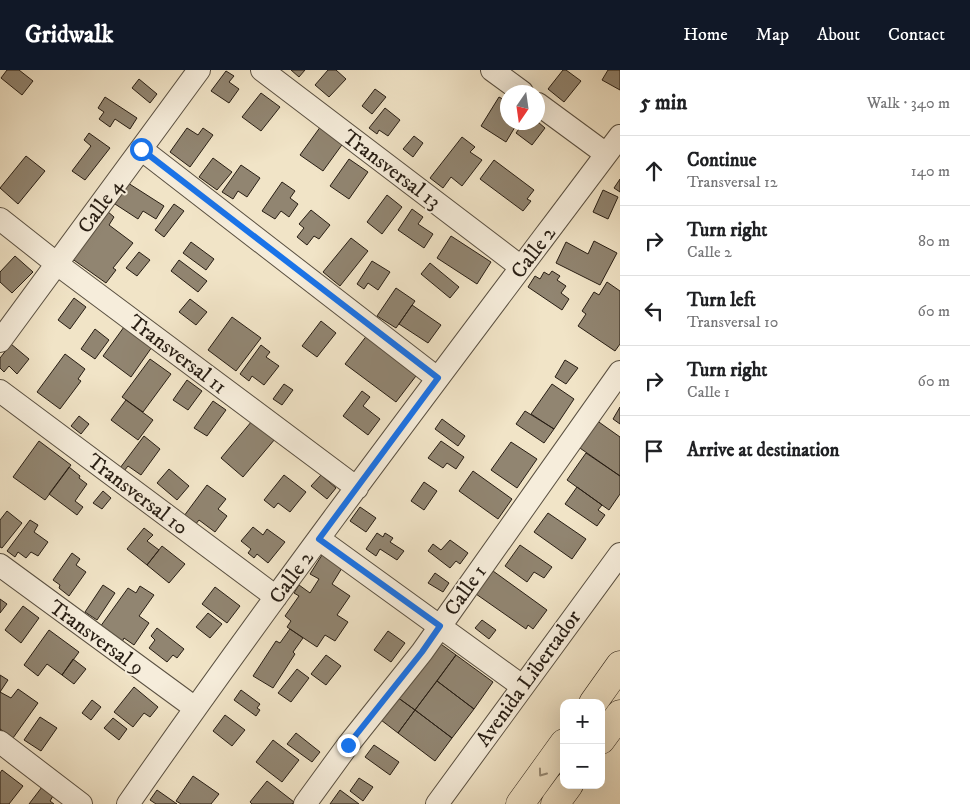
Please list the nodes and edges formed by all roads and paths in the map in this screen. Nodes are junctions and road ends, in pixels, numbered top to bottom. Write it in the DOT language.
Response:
graph roads {
  1 [pos="199,70"];
  2 [pos="262,70"];
  3 [pos="492,70"];
  4 [pos="512,85"];
  5 [pos="545,109"];
  6 [pos="620,136"];
  7 [pos="141,149"];
  8 [pos="606,154"];
  9 [pos="0,219"];
  10 [pos="58,264"];
  11 [pos="521,267"];
  12 [pos="0,341"];
  13 [pos="620,372"];
  14 [pos="438,378"];
  15 [pos="0,391"];
  16 [pos="357,488"];
  17 [pos="319,539"];
  18 [pos="620,554"];
  19 [pos="0,565"];
  20 [pos="276,597"];
  21 [pos="440,626"];
  22 [pos="620,665"];
  23 [pos="522,686"];
  24 [pos="596,699"];
  25 [pos="195,708"];
  26 [pos="620,714"];
  27 [pos="605,735"];
  28 [pos="0,742"];
  29 [pos="563,744"];
  30 [pos="566,789"];
  31 [pos="81,804"];
  32 [pos="128,804"];
  33 [pos="305,804"];
  34 [pos="437,804"];
  35 [pos="520,804"];
  36 [pos="555,804"];
  1 -- 7 [label="street, Calle 4"];
  2 -- 11 [label="street, Transversal 13"];
  3 -- 4 [label="street"];
  5 -- 8 [label="street"];
  6 -- 8 [label="street, Calle 2"];
  7 -- 10 [label="street, Calle 4"];
  7 -- 14 [label="street"];
  8 -- 11 [label="street, Calle 2"];
  9 -- 10 [label="street, Transversal 11"];
  10 -- 12 [label="street, Calle 4"];
  10 -- 16 [label="street, Transversal 11"];
  11 -- 14 [label="street, Calle 2"];
  13 -- 21 [label="street, Calle 1"];
  14 -- 16 [label="street, Calle 2"];
  15 -- 20 [label="street, Transversal 10"];
  16 -- 17 [label="street, Calle 2"];
  17 -- 20 [label="street, Calle 2"];
  17 -- 21 [label="street"];
  18 -- 23 [label="street, Avenida Libertador"];
  19 -- 25 [label="street, Transversal 9"];
  20 -- 25 [label="street, Calle 2"];
  21 -- 23 [label="street"];
  21 -- 33 [label="street, Calle 1"];
  22 -- 24 [label="main road"];
  23 -- 34 [label="street, Avenida Libertador"];
  25 -- 32 [label="street, Calle 2"];
  26 -- 27 [label="main road"];
  28 -- 31 [label="street"];
  29 -- 35 [label="main road, one-way"];
  30 -- 36 [label="main road"];
}
